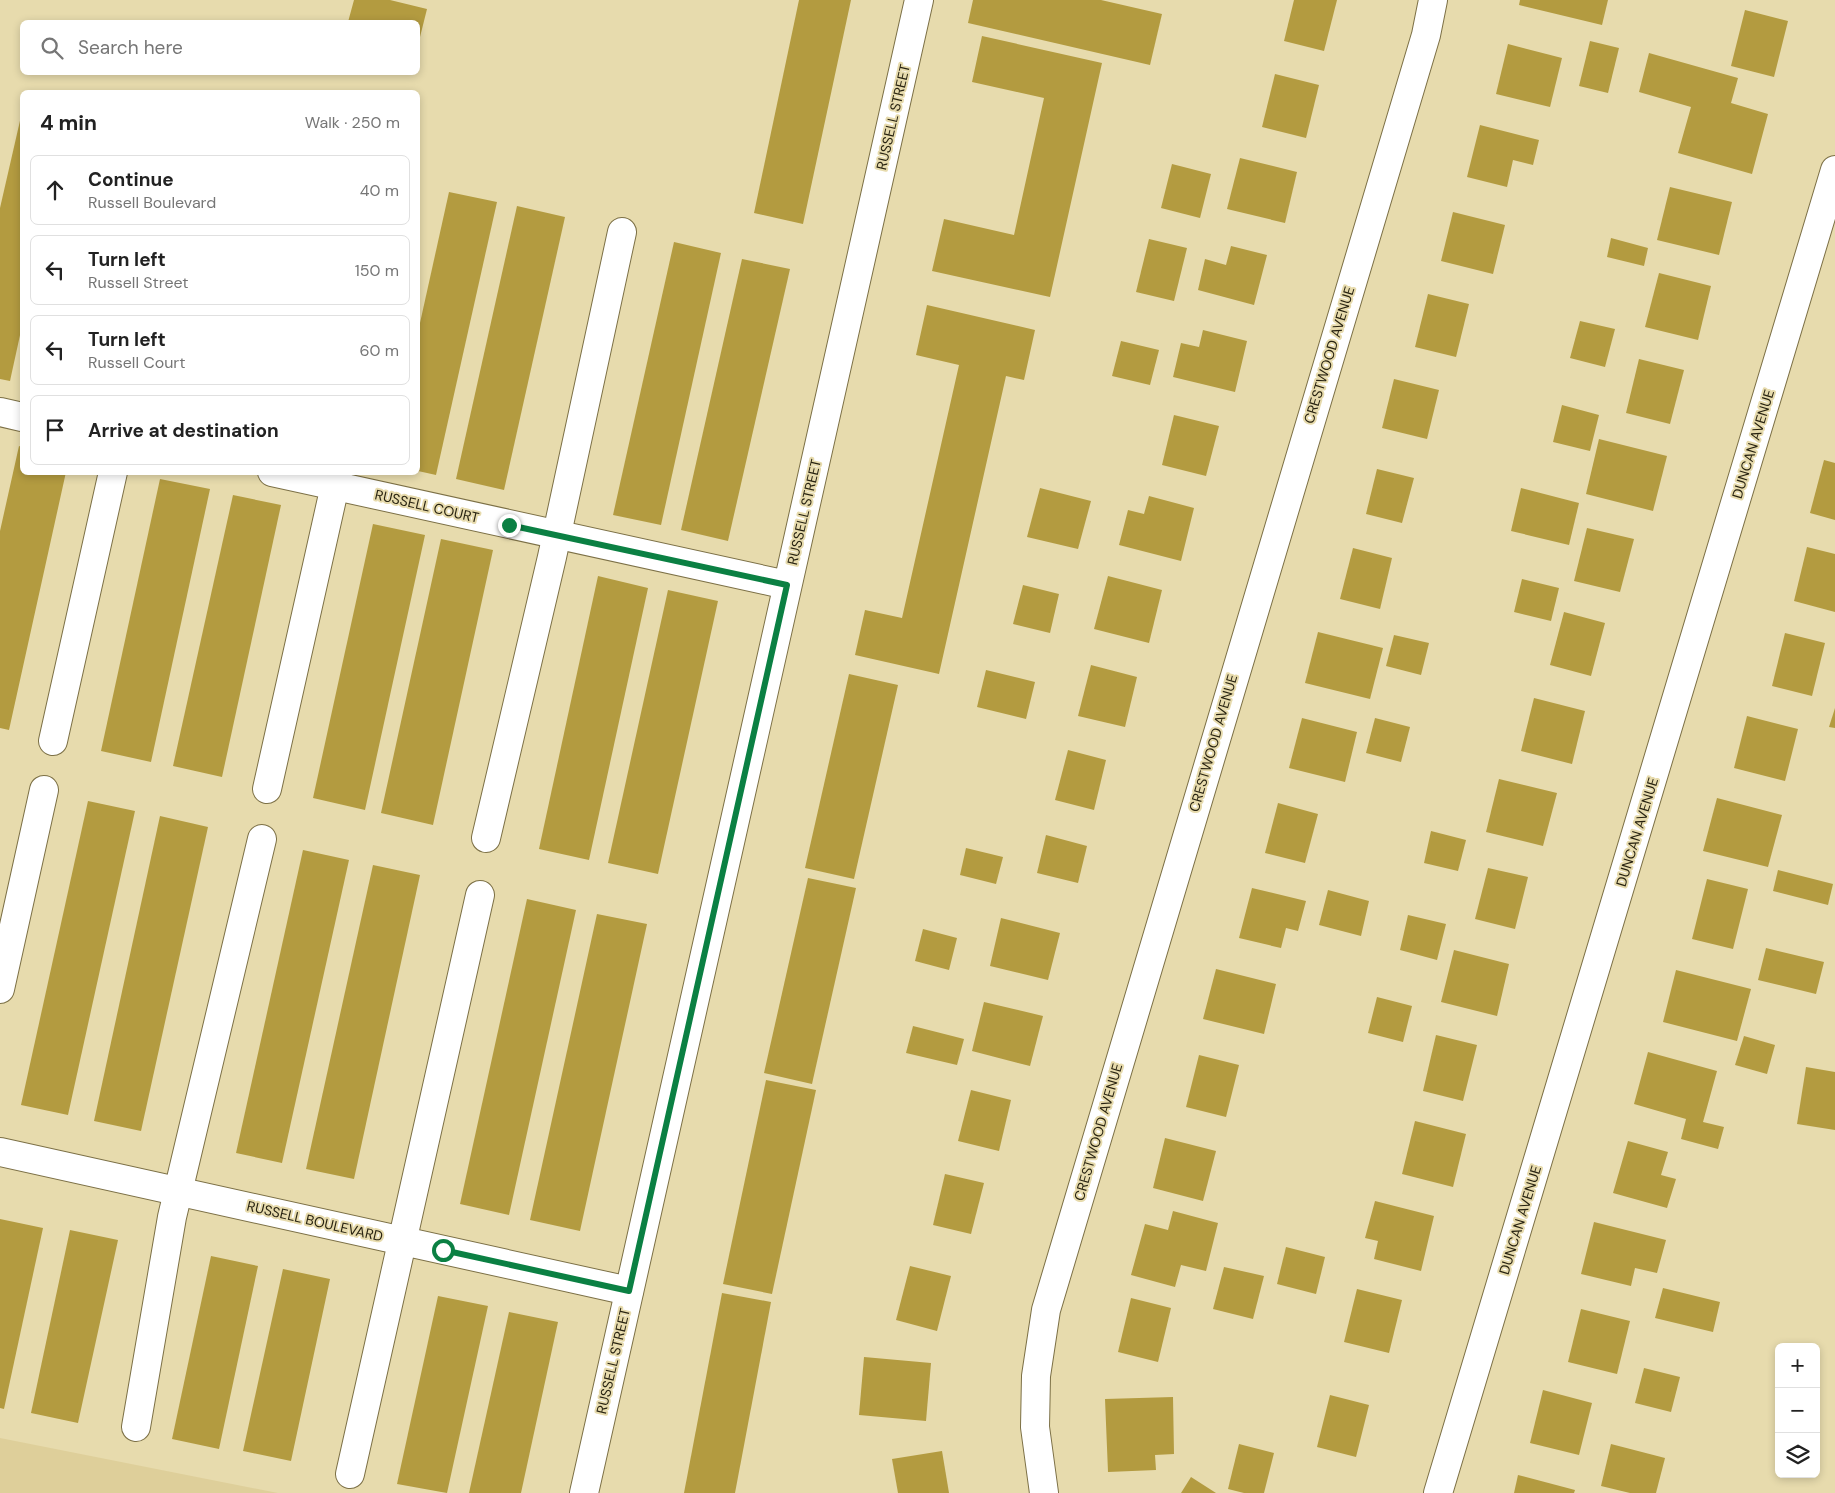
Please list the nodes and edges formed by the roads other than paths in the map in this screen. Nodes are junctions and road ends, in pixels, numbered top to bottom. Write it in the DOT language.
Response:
graph roads {
  1 [pos="919,0"];
  2 [pos="1433,0"];
  3 [pos="1835,170"];
  4 [pos="622,232"];
  5 [pos="0,412"];
  6 [pos="20,417"];
  7 [pos="111,475"];
  8 [pos="296,475"];
  9 [pos="336,480"];
  10 [pos="556,536"];
  11 [pos="787,585"];
  12 [pos="53,741"];
  13 [pos="267,789"];
  14 [pos="44,790"];
  15 [pos="486,838"];
  16 [pos="262,839"];
  17 [pos="480,895"];
  18 [pos="0,989"];
  19 [pos="0,1152"];
  20 [pos="178,1192"];
  21 [pos="401,1241"];
  22 [pos="629,1291"];
  23 [pos="136,1427"];
  24 [pos="350,1474"];
  25 [pos="584,1493"];
  26 [pos="1044,1493"];
  27 [pos="1438,1493"];
  1 -- 11 [label="street, RUSSELL STREET"];
  2 -- 26 [label="street, CRESTWOOD AVENUE"];
  3 -- 27 [label="street, DUNCAN AVENUE"];
  4 -- 10 [label="street"];
  5 -- 6 [label="street"];
  7 -- 12 [label="street"];
  8 -- 9 [label="street, RUSSELL COURT"];
  9 -- 10 [label="street, RUSSELL COURT"];
  9 -- 13 [label="street"];
  10 -- 11 [label="street, RUSSELL COURT"];
  10 -- 15 [label="street"];
  11 -- 22 [label="street, RUSSELL STREET"];
  14 -- 18 [label="street"];
  16 -- 20 [label="street"];
  17 -- 21 [label="street"];
  19 -- 20 [label="street, RUSSELL BOULEVARD"];
  20 -- 21 [label="street, RUSSELL BOULEVARD"];
  20 -- 23 [label="street"];
  21 -- 22 [label="street, RUSSELL BOULEVARD"];
  21 -- 24 [label="street"];
  22 -- 25 [label="street, RUSSELL STREET"];
}
